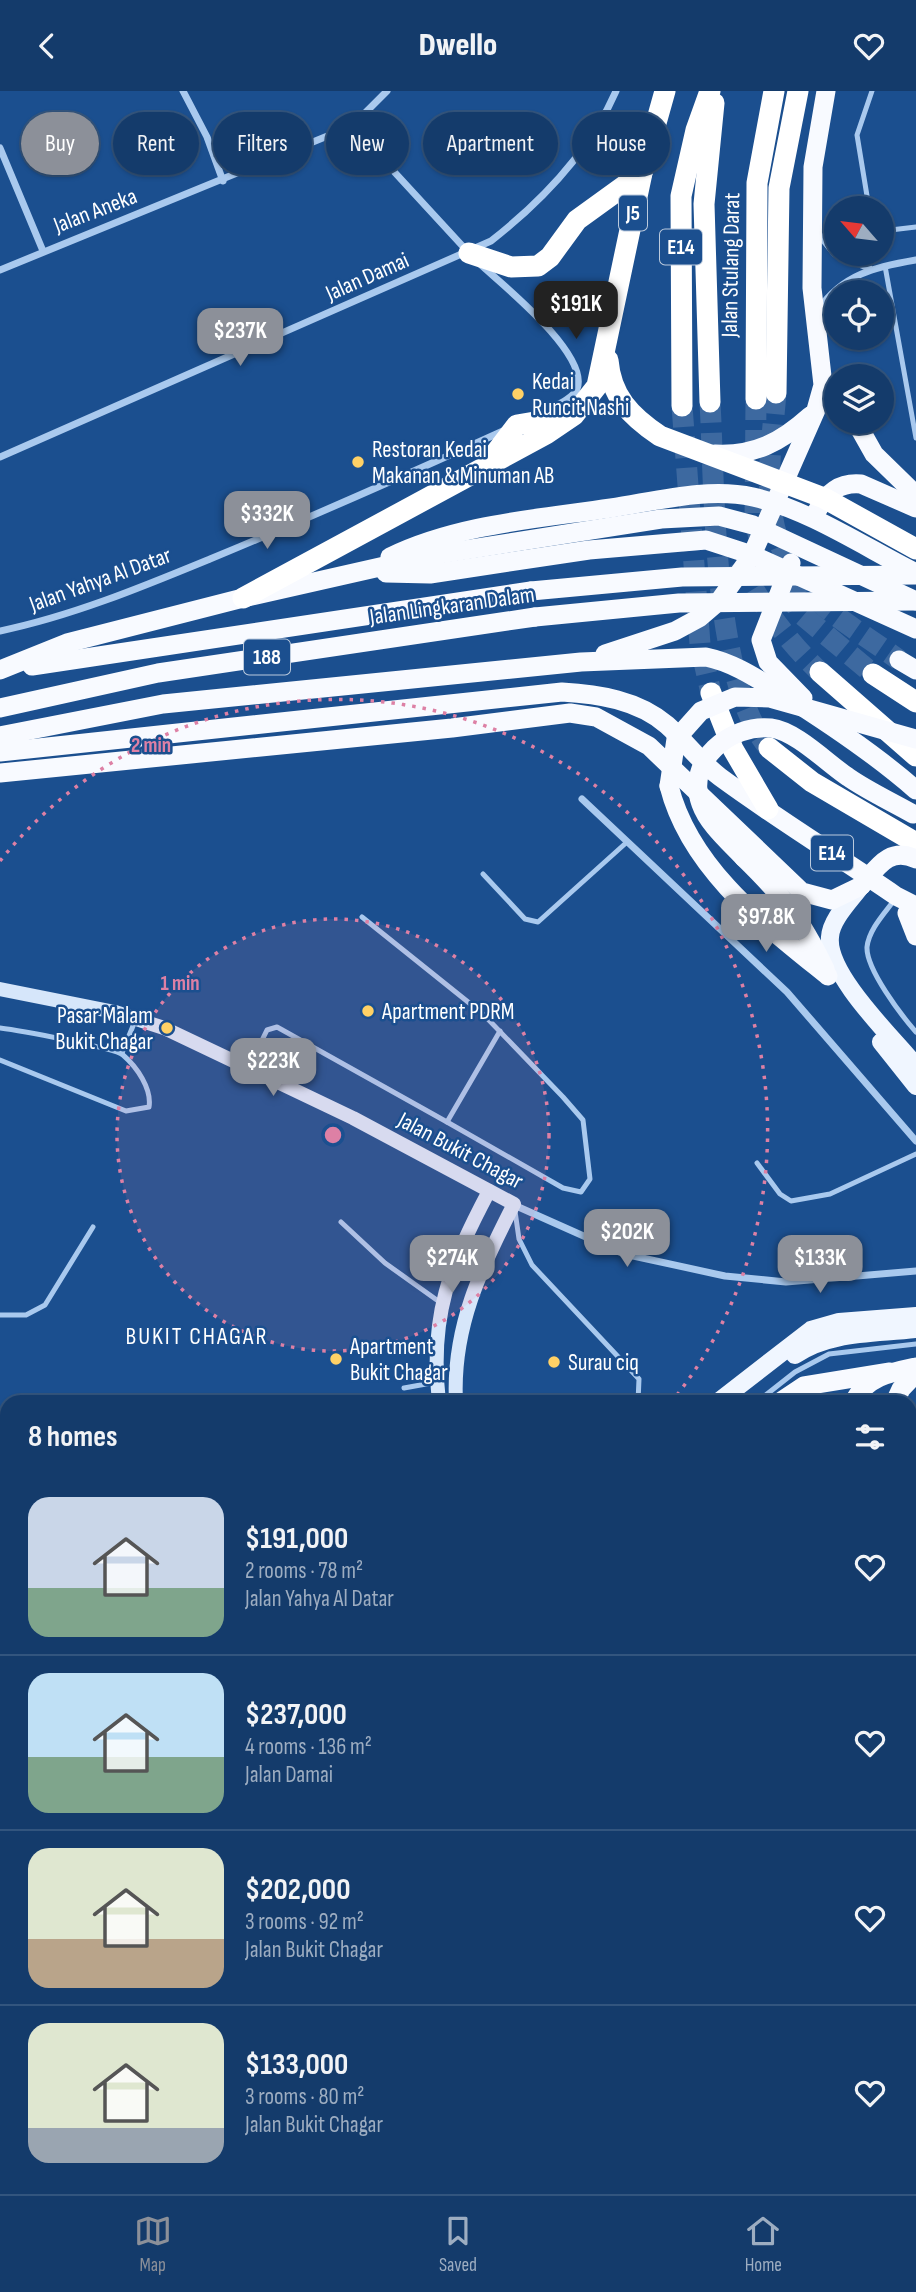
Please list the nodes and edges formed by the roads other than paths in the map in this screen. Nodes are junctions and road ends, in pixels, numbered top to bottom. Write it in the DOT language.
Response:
graph roads {
  1 [pos="183,91"];
  2 [pos="387,91"];
  3 [pos="615,91"];
  4 [pos="665,91"];
  5 [pos="710,91"];
  6 [pos="715,91"];
  7 [pos="774,91"];
  8 [pos="798,91"];
  9 [pos="826,91"];
  10 [pos="872,91"];
  11 [pos="366,112"];
  12 [pos="659,112"];
  13 [pos="326,137"];
  14 [pos="0,148"];
  15 [pos="397,175"];
  16 [pos="639,175"];
  17 [pos="642,175"];
  18 [pos="223,181"];
  19 [pos="867,196"];
  20 [pos="813,226"];
  21 [pos="916,227"];
  22 [pos="894,230"];
  23 [pos="43,251"];
  24 [pos="469,253"];
  25 [pos="916,260"];
  26 [pos="894,264"];
  27 [pos="886,266"];
  28 [pos="870,268"];
  29 [pos="0,270"];
  30 [pos="814,316"];
  31 [pos="607,337"];
  32 [pos="820,349"];
  33 [pos="827,364"];
  34 [pos="776,393"];
  35 [pos="755,399"];
  36 [pos="709,402"];
  37 [pos="682,406"];
  38 [pos="816,410"];
  39 [pos="574,415"];
  40 [pos="517,425"];
  41 [pos="863,434"];
  42 [pos="916,438"];
  43 [pos="711,454"];
  44 [pos="0,457"];
  45 [pos="486,467"];
  46 [pos="780,493"];
  47 [pos="916,495"];
  48 [pos="824,498"];
  49 [pos="916,508"];
  50 [pos="812,520"];
  51 [pos="764,529"];
  52 [pos="800,545"];
  53 [pos="916,549"];
  54 [pos="752,555"];
  55 [pos="788,570"];
  56 [pos="357,572"];
  57 [pos="916,574"];
  58 [pos="243,598"];
  59 [pos="916,601"];
  60 [pos="916,629"];
  61 [pos="0,631"];
  62 [pos="581,662"];
  63 [pos="0,670"];
  64 [pos="820,672"];
  65 [pos="873,674"];
  66 [pos="711,693"];
  67 [pos="909,702"];
  68 [pos="0,708"];
  69 [pos="826,721"];
  70 [pos="0,736"];
  71 [pos="916,739"];
  72 [pos="769,748"];
  73 [pos="0,752"];
  74 [pos="916,756"];
  75 [pos="0,773"];
  76 [pos="916,789"];
  77 [pos="699,792"];
  78 [pos="582,799"];
  79 [pos="768,809"];
  80 [pos="915,814"];
  81 [pos="627,842"];
  82 [pos="916,843"];
  83 [pos="916,859"];
  84 [pos="483,874"];
  85 [pos="861,886"];
  86 [pos="909,909"];
  87 [pos="362,918"];
  88 [pos="916,936"];
  89 [pos="828,976"];
  90 [pos="0,989"];
  91 [pos="136,1018"];
  92 [pos="0,1028"];
  93 [pos="500,1031"];
  94 [pos="916,1032"];
  95 [pos="122,1053"];
  96 [pos="0,1060"];
  97 [pos="916,1066"];
  98 [pos="249,1067"];
  99 [pos="916,1086"];
  100 [pos="447,1122"];
  101 [pos="916,1141"];
  102 [pos="916,1154"];
  103 [pos="757,1163"];
  104 [pos="489,1191"];
  105 [pos="514,1204"];
  106 [pos="341,1221"];
  107 [pos="93,1227"];
  108 [pos="916,1271"];
  109 [pos="441,1303"];
  110 [pos="0,1315"];
  111 [pos="916,1316"];
  112 [pos="916,1329"];
  113 [pos="916,1344"];
  114 [pos="916,1367"];
  115 [pos="890,1372"];
  116 [pos="916,1373"];
  117 [pos="844,1380"];
  118 [pos="437,1382"];
  119 [pos="743,1384"];
  120 [pos="404,1388"];
  121 [pos="438,1395"];
  122 [pos="456,1395"];
  123 [pos="638,1395"];
  124 [pos="728,1395"];
  125 [pos="766,1395"];
  126 [pos="790,1395"];
  127 [pos="824,1395"];
  128 [pos="860,1395"];
  129 [pos="898,1395"];
  1 -- 18 [label="street"];
  2 -- 11 [label="street, Jalan Aneka"];
  3 -- 24 [label="street, Jalan Damai"];
  4 -- 12 [label="highway, J5"];
  5 -- 37 [label="highway, E14"];
  6 -- 36 [label="highway, E14"];
  7 -- 35 [label="highway, Jalan Stulang Darat"];
  8 -- 34 [label="highway"];
  9 -- 20 [label="highway"];
  10 -- 19 [label="lane"];
  13 -- 18 [label="street, Jalan Aneka"];
  14 -- 23 [label="street"];
  15 -- 24 [label="street, Jalan Yahya Al Datar"];
  16 -- 24 [label="highway"];
  17 -- 31 [label="highway, J5"];
  18 -- 23 [label="street, Jalan Aneka"];
  20 -- 28 [label="street"];
  20 -- 30 [label="highway"];
  21 -- 22 [label="lane"];
  23 -- 29 [label="street, Jalan Aneka"];
  24 -- 40 [label="street, Jalan Yahya Al Datar"];
  24 -- 44 [label="street, Jalan Damai"];
  25 -- 26 [label="street"];
  27 -- 28 [label="street"];
  27 -- 42 [label="lane"];
  28 -- 30 [label="street"];
  30 -- 32 [label="highway"];
  31 -- 39 [label="highway"];
  31 -- 43 [label="highway"];
  32 -- 33 [label="highway"];
  32 -- 38 [label="highway"];
  38 -- 43 [label="highway"];
  38 -- 46 [label="highway"];
  39 -- 40 [label="highway"];
  39 -- 45 [label="highway"];
  40 -- 45 [label="highway"];
  40 -- 61 [label="street, Jalan Yahya Al Datar"];
  41 -- 47 [label="highway"];
  43 -- 46 [label="highway"];
  45 -- 58 [label="highway"];
  46 -- 48 [label="highway"];
  46 -- 50 [label="highway"];
  46 -- 51 [label="highway"];
  46 -- 56 [label="highway"];
  48 -- 49 [label="highway"];
  48 -- 50 [label="highway"];
  48 -- 53 [label="highway"];
  50 -- 52 [label="highway"];
  50 -- 57 [label="highway"];
  51 -- 52 [label="highway"];
  51 -- 54 [label="highway"];
  51 -- 56 [label="highway"];
  52 -- 55 [label="highway"];
  52 -- 59 [label="highway"];
  54 -- 55 [label="highway"];
  54 -- 56 [label="highway"];
  54 -- 62 [label="highway"];
  55 -- 60 [label="highway"];
  55 -- 69 [label="highway"];
  56 -- 58 [label="highway"];
  57 -- 63 [label="highway, Jalan Lingkaran Dalam / 188, bridge"];
  58 -- 63 [label="highway"];
  59 -- 68 [label="highway, Jalan Lingkaran Dalam / 188, bridge"];
  62 -- 69 [label="highway"];
  62 -- 70 [label="highway"];
  64 -- 74 [label="highway"];
  65 -- 67 [label="highway"];
  66 -- 79 [label="highway"];
  69 -- 76 [label="highway"];
  71 -- 89 [label="highway, bridge"];
  72 -- 82 [label="highway"];
  73 -- 79 [label="highway"];
  75 -- 77 [label="highway"];
  77 -- 80 [label="highway, bridge"];
  77 -- 85 [label="highway"];
  77 -- 89 [label="highway, bridge"];
  78 -- 81 [label="street"];
  79 -- 86 [label="highway, E14"];
  81 -- 84 [label="lane"];
  81 -- 101 [label="street"];
  83 -- 85 [label="highway, bridge"];
  85 -- 97 [label="main road"];
  86 -- 88 [label="highway"];
  86 -- 94 [label="lane"];
  87 -- 93 [label="lane"];
  89 -- 99 [label="main road"];
  90 -- 91 [label="main road, Jalan Bukit Chagar"];
  91 -- 95 [label="lane"];
  91 -- 98 [label="main road, Jalan Bukit Chagar"];
  92 -- 95 [label="lane"];
  93 -- 100 [label="lane"];
  93 -- 100 [label="lane"];
  95 -- 96 [label="lane"];
  98 -- 100 [label="lane"];
  98 -- 104 [label="main road, Jalan Bukit Chagar"];
  102 -- 103 [label="lane"];
  104 -- 105 [label="main road, Jalan Bukit Chagar"];
  104 -- 109 [label="main road"];
  105 -- 108 [label="street, Jalan Bukit Chagar"];
  105 -- 122 [label="main road"];
  105 -- 123 [label="lane"];
  106 -- 109 [label="lane"];
  107 -- 110 [label="lane"];
  109 -- 118 [label="main road"];
  111 -- 119 [label="main road"];
  112 -- 119 [label="main road"];
  113 -- 125 [label="lane"];
  114 -- 115 [label="highway"];
  115 -- 117 [label="highway"];
  115 -- 128 [label="highway"];
  116 -- 129 [label="highway"];
  117 -- 126 [label="highway"];
  117 -- 127 [label="highway"];
  118 -- 120 [label="lane"];
  118 -- 121 [label="main road"];
  119 -- 124 [label="main road"];
}
